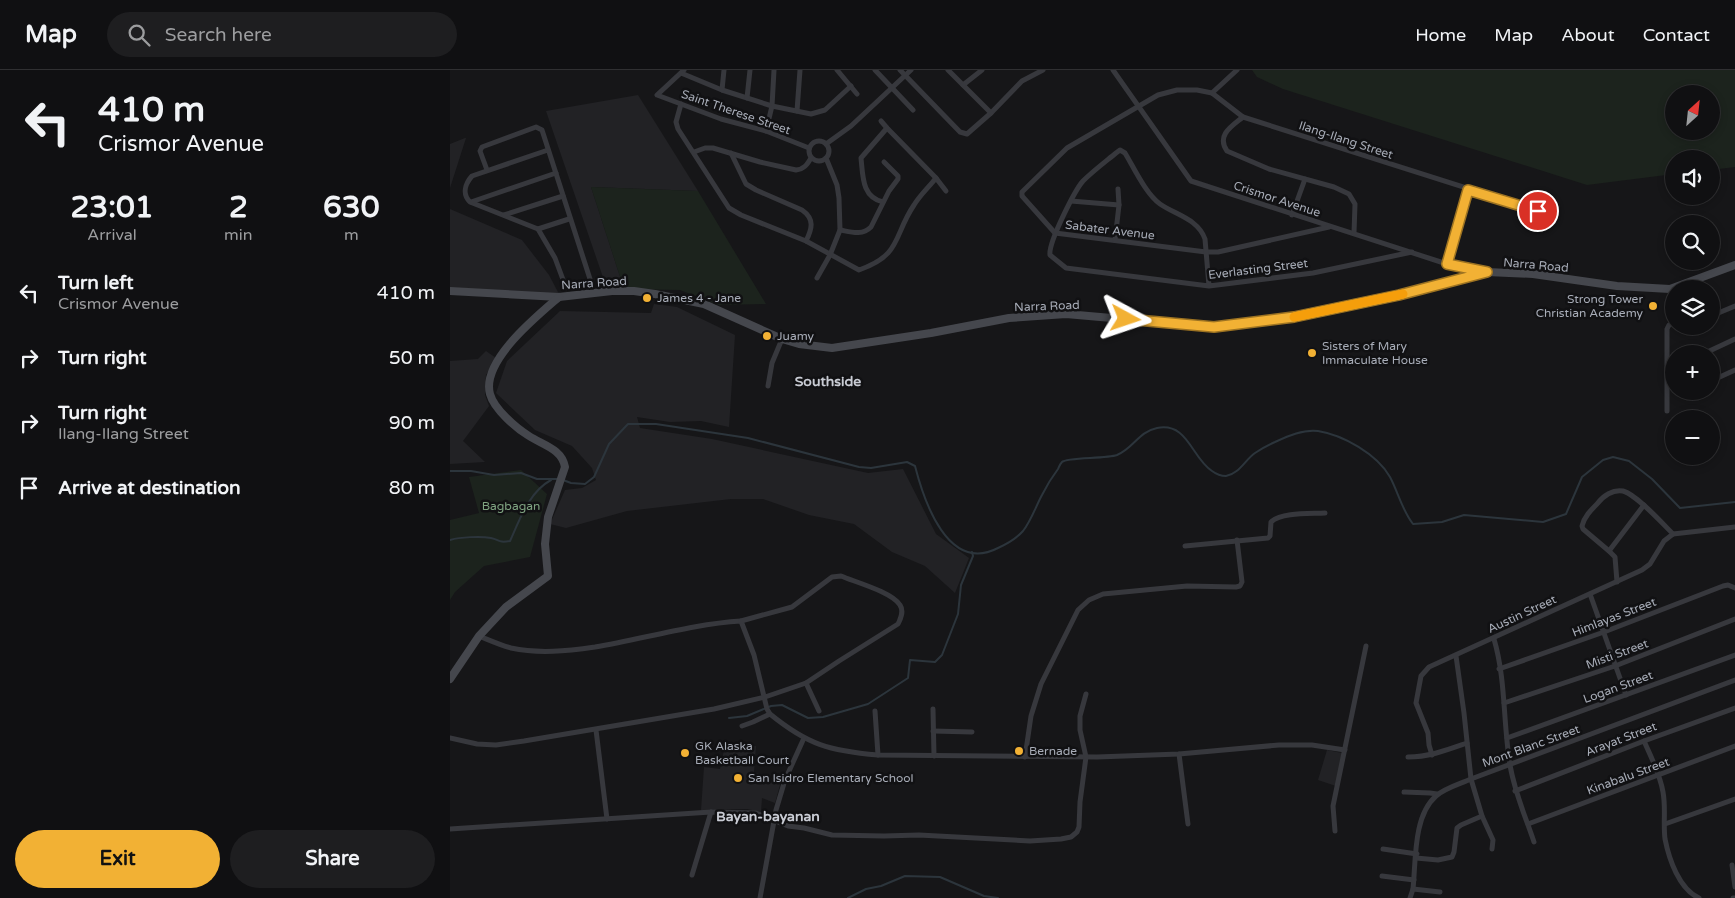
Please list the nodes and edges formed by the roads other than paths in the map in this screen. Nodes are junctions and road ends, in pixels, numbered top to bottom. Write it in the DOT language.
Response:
graph roads {
  1 [pos="724,70"];
  2 [pos="750,70"];
  3 [pos="774,70"];
  4 [pos="800,70"];
  5 [pos="837,70"];
  6 [pos="875,70"];
  7 [pos="900,70"];
  8 [pos="912,70"];
  9 [pos="948,70"];
  10 [pos="982,70"];
  11 [pos="1043,70"];
  12 [pos="1113,70"];
  13 [pos="1237,70"];
  14 [pos="683,72"];
  15 [pos="906,76"];
  16 [pos="963,85"];
  17 [pos="851,86"];
  18 [pos="892,88"];
  19 [pos="722,90"];
  20 [pos="1212,93"];
  21 [pos="857,94"];
  22 [pos="747,98"];
  23 [pos="682,104"];
  24 [pos="772,106"];
  25 [pos="1138,106"];
  26 [pos="913,110"];
  27 [pos="797,111"];
  28 [pos="991,113"];
  29 [pos="1243,117"];
  30 [pos="881,120"];
  31 [pos="887,128"];
  32 [pos="766,131"];
  33 [pos="826,144"];
  34 [pos="809,148"];
  35 [pos="548,150"];
  36 [pos="694,152"];
  37 [pos="730,153"];
  38 [pos="811,158"];
  39 [pos="826,158"];
  40 [pos="884,162"];
  41 [pos="486,170"];
  42 [pos="556,173"];
  43 [pos="936,178"];
  44 [pos="1305,179"];
  45 [pos="1118,189"];
  46 [pos="1468,190"];
  47 [pos="946,191"];
  48 [pos="562,196"];
  49 [pos="1071,201"];
  50 [pos="470,202"];
  51 [pos="883,202"];
  52 [pos="809,205"];
  53 [pos="1119,206"];
  54 [pos="806,212"];
  55 [pos="504,215"];
  56 [pos="1292,215"];
  57 [pos="1555,216"];
  58 [pos="570,219"];
  59 [pos="1329,227"];
  60 [pos="538,229"];
  61 [pos="840,230"];
  62 [pos="1055,233"];
  63 [pos="1354,233"];
  64 [pos="1115,240"];
  65 [pos="806,241"];
  66 [pos="1206,252"];
  67 [pos="1412,252"];
  68 [pos="830,255"];
  69 [pos="1447,264"];
  70 [pos="1735,265"];
  71 [pos="1487,272"];
  72 [pos="817,278"];
  73 [pos="565,285"];
  74 [pos="1209,286"];
  75 [pos="450,291"];
  76 [pos="591,293"];
  77 [pos="559,297"];
  78 [pos="1735,306"];
  79 [pos="1720,312"];
  80 [pos="782,338"];
  81 [pos="1735,339"];
  82 [pos="1720,346"];
  83 [pos="1735,370"];
  84 [pos="1720,377"];
  85 [pos="768,386"];
  86 [pos="1644,506"];
  87 [pos="1325,513"];
  88 [pos="1735,527"];
  89 [pos="1673,534"];
  90 [pos="1237,540"];
  91 [pos="1185,546"];
  92 [pos="1609,551"];
  93 [pos="1617,582"];
  94 [pos="1735,588"];
  95 [pos="1590,594"];
  96 [pos="1735,619"];
  97 [pos="741,621"];
  98 [pos="1604,632"];
  99 [pos="479,636"];
  100 [pos="1494,639"];
  101 [pos="1366,646"];
  102 [pos="1735,655"];
  103 [pos="1456,656"];
  104 [pos="1616,666"];
  105 [pos="1499,669"];
  106 [pos="450,679"];
  107 [pos="1735,680"];
  108 [pos="806,684"];
  109 [pos="1086,694"];
  110 [pos="1626,695"];
  111 [pos="765,697"];
  112 [pos="1504,703"];
  113 [pos="1735,708"];
  114 [pos="933,709"];
  115 [pos="768,710"];
  116 [pos="819,711"];
  117 [pos="875,711"];
  118 [pos="742,726"];
  119 [pos="596,730"];
  120 [pos="933,731"];
  121 [pos="972,732"];
  122 [pos="450,738"];
  123 [pos="804,738"];
  124 [pos="1507,738"];
  125 [pos="1644,741"];
  126 [pos="1467,743"];
  127 [pos="1735,746"];
  128 [pos="1345,750"];
  129 [pos="1179,754"];
  130 [pos="878,755"];
  131 [pos="1432,755"];
  132 [pos="934,756"];
  133 [pos="1024,757"];
  134 [pos="1086,757"];
  135 [pos="1408,757"];
  136 [pos="1510,764"];
  137 [pos="1658,775"];
  138 [pos="1471,779"];
  139 [pos="1515,791"];
  140 [pos="1404,792"];
  141 [pos="1437,794"];
  142 [pos="1735,799"];
  143 [pos="711,812"];
  144 [pos="1482,816"];
  145 [pos="607,819"];
  146 [pos="774,820"];
  147 [pos="1188,824"];
  148 [pos="1528,824"];
  149 [pos="1665,824"];
  150 [pos="450,829"];
  151 [pos="1335,831"];
  152 [pos="1534,842"];
  153 [pos="1383,849"];
  154 [pos="1492,849"];
  155 [pos="1416,856"];
  156 [pos="1732,865"];
  157 [pos="692,876"];
  158 [pos="1382,876"];
  159 [pos="1414,880"];
  160 [pos="1735,887"];
  161 [pos="1413,889"];
  162 [pos="1440,892"];
  163 [pos="760,898"];
  164 [pos="1410,898"];
  165 [pos="1699,898"];
  1 -- 19 [label="street"];
  2 -- 22 [label="street"];
  3 -- 24 [label="street"];
  4 -- 27 [label="street"];
  5 -- 17 [label="street"];
  6 -- 18 [label="street"];
  7 -- 15 [label="street"];
  8 -- 15 [label="street"];
  9 -- 16 [label="street"];
  10 -- 16 [label="street"];
  11 -- 28 [label="street"];
  12 -- 25 [label="street, Crismor Avenue"];
  13 -- 20 [label="street"];
  14 -- 19 [label="street"];
  14 -- 23 [label="street, Saint Therese Street"];
  15 -- 18 [label="street"];
  15 -- 28 [label="street"];
  16 -- 28 [label="street"];
  17 -- 21 [label="street"];
  17 -- 27 [label="street"];
  18 -- 26 [label="street"];
  18 -- 33 [label="street"];
  19 -- 22 [label="street"];
  20 -- 25 [label="street"];
  20 -- 29 [label="street, Ilang-Ilang Street"];
  22 -- 24 [label="street"];
  23 -- 32 [label="street, Saint Therese Street"];
  23 -- 36 [label="street"];
  24 -- 27 [label="street"];
  24 -- 32 [label="street"];
  25 -- 56 [label="street, Crismor Avenue"];
  25 -- 62 [label="street, Sabater Avenue"];
  29 -- 44 [label="street"];
  29 -- 46 [label="street, Ilang-Ilang Street"];
  30 -- 31 [label="street"];
  31 -- 43 [label="street"];
  31 -- 51 [label="street"];
  32 -- 34 [label="street, Saint Therese Street"];
  33 -- 34 [label="street"];
  33 -- 39 [label="street"];
  34 -- 38 [label="street"];
  35 -- 41 [label="street"];
  35 -- 41 [label="street"];
  35 -- 42 [label="street"];
  36 -- 37 [label="street"];
  36 -- 65 [label="street"];
  37 -- 38 [label="street"];
  37 -- 54 [label="street"];
  38 -- 39 [label="street"];
  39 -- 61 [label="street"];
  40 -- 51 [label="street"];
  41 -- 50 [label="street"];
  42 -- 48 [label="street"];
  42 -- 50 [label="street"];
  43 -- 47 [label="street"];
  43 -- 68 [label="street"];
  44 -- 56 [label="street"];
  44 -- 63 [label="street"];
  45 -- 53 [label="street"];
  46 -- 57 [label="street, Ilang-Ilang Street"];
  46 -- 69 [label="street"];
  48 -- 55 [label="street"];
  48 -- 58 [label="street"];
  49 -- 53 [label="street"];
  49 -- 62 [label="street"];
  49 -- 66 [label="street"];
  50 -- 55 [label="street"];
  51 -- 61 [label="street"];
  52 -- 54 [label="street"];
  53 -- 64 [label="street"];
  54 -- 65 [label="street"];
  55 -- 60 [label="street"];
  56 -- 59 [label="street, Crismor Avenue"];
  58 -- 60 [label="street"];
  58 -- 76 [label="street"];
  59 -- 63 [label="street, Crismor Avenue"];
  59 -- 66 [label="street, Sabater Avenue"];
  60 -- 73 [label="street"];
  61 -- 68 [label="street"];
  62 -- 64 [label="street, Sabater Avenue"];
  62 -- 74 [label="street, Everlasting Street"];
  63 -- 67 [label="street, Crismor Avenue"];
  64 -- 66 [label="street, Sabater Avenue"];
  65 -- 68 [label="street"];
  66 -- 74 [label="street"];
  67 -- 69 [label="street, Crismor Avenue"];
  67 -- 74 [label="street, Everlasting Street"];
  68 -- 72 [label="street"];
  69 -- 71 [label="street, Crismor Avenue"];
  70 -- 71 [label="street, Narra Road"];
  71 -- 80 [label="street, Narra Road"];
  75 -- 77 [label="street, Narra Road"];
  76 -- 77 [label="street, Narra Road"];
  76 -- 80 [label="street, Narra Road"];
  77 -- 99 [label="street"];
  78 -- 79 [label="street"];
  80 -- 85 [label="street"];
  81 -- 82 [label="street"];
  83 -- 84 [label="street"];
  86 -- 89 [label="street"];
  86 -- 92 [label="street"];
  86 -- 92 [label="street"];
  87 -- 90 [label="street"];
  88 -- 89 [label="street"];
  89 -- 93 [label="street, Austin Street"];
  90 -- 91 [label="street"];
  90 -- 133 [label="street"];
  92 -- 93 [label="street"];
  93 -- 95 [label="street, Austin Street"];
  94 -- 98 [label="street, Himlayas Street"];
  95 -- 98 [label="street"];
  95 -- 100 [label="street, Austin Street"];
  96 -- 104 [label="street, Misti Street"];
  97 -- 99 [label="street"];
  97 -- 108 [label="street"];
  97 -- 111 [label="street"];
  98 -- 104 [label="street"];
  98 -- 105 [label="street, Himlayas Street"];
  99 -- 106 [label="street"];
  100 -- 103 [label="street, Austin Street"];
  100 -- 105 [label="street"];
  101 -- 128 [label="street"];
  102 -- 110 [label="street, Logan Street"];
  103 -- 126 [label="street"];
  103 -- 131 [label="street, Austin Street"];
  104 -- 110 [label="street"];
  104 -- 112 [label="street, Misti Street"];
  105 -- 112 [label="street"];
  107 -- 136 [label="street, Mont Blanc Street"];
  108 -- 111 [label="street"];
  108 -- 116 [label="street"];
  109 -- 134 [label="street"];
  110 -- 124 [label="street, Logan Street"];
  111 -- 115 [label="street"];
  111 -- 119 [label="street"];
  112 -- 124 [label="street"];
  113 -- 125 [label="street, Arayat Street"];
  114 -- 120 [label="street"];
  115 -- 118 [label="street"];
  115 -- 123 [label="street"];
  117 -- 130 [label="street"];
  119 -- 122 [label="street"];
  119 -- 145 [label="street"];
  120 -- 121 [label="street"];
  120 -- 132 [label="street"];
  123 -- 130 [label="street"];
  123 -- 146 [label="street"];
  124 -- 136 [label="street"];
  125 -- 137 [label="street"];
  125 -- 139 [label="street, Arayat Street"];
  126 -- 131 [label="street"];
  126 -- 138 [label="street"];
  127 -- 137 [label="street, Kinabalu Street"];
  128 -- 129 [label="street"];
  128 -- 151 [label="street"];
  129 -- 134 [label="street"];
  129 -- 147 [label="street"];
  130 -- 132 [label="street"];
  131 -- 135 [label="street"];
  132 -- 133 [label="street"];
  133 -- 134 [label="street"];
  134 -- 146 [label="street"];
  136 -- 138 [label="street, Mont Blanc Street"];
  136 -- 139 [label="street"];
  137 -- 148 [label="street, Kinabalu Street"];
  137 -- 149 [label="street"];
  138 -- 141 [label="street, Mont Blanc Street"];
  138 -- 144 [label="street"];
  139 -- 148 [label="street"];
  140 -- 141 [label="street"];
  141 -- 155 [label="street"];
  142 -- 149 [label="street"];
  143 -- 145 [label="street"];
  143 -- 146 [label="street"];
  143 -- 157 [label="street"];
  144 -- 154 [label="street"];
  144 -- 155 [label="street"];
  145 -- 150 [label="street"];
  146 -- 163 [label="street"];
  148 -- 152 [label="street"];
  149 -- 165 [label="street"];
  153 -- 155 [label="street"];
  155 -- 159 [label="street"];
  156 -- 160 [label="street"];
  158 -- 159 [label="street"];
  159 -- 161 [label="street"];
  161 -- 162 [label="street"];
  161 -- 164 [label="street"];
}
